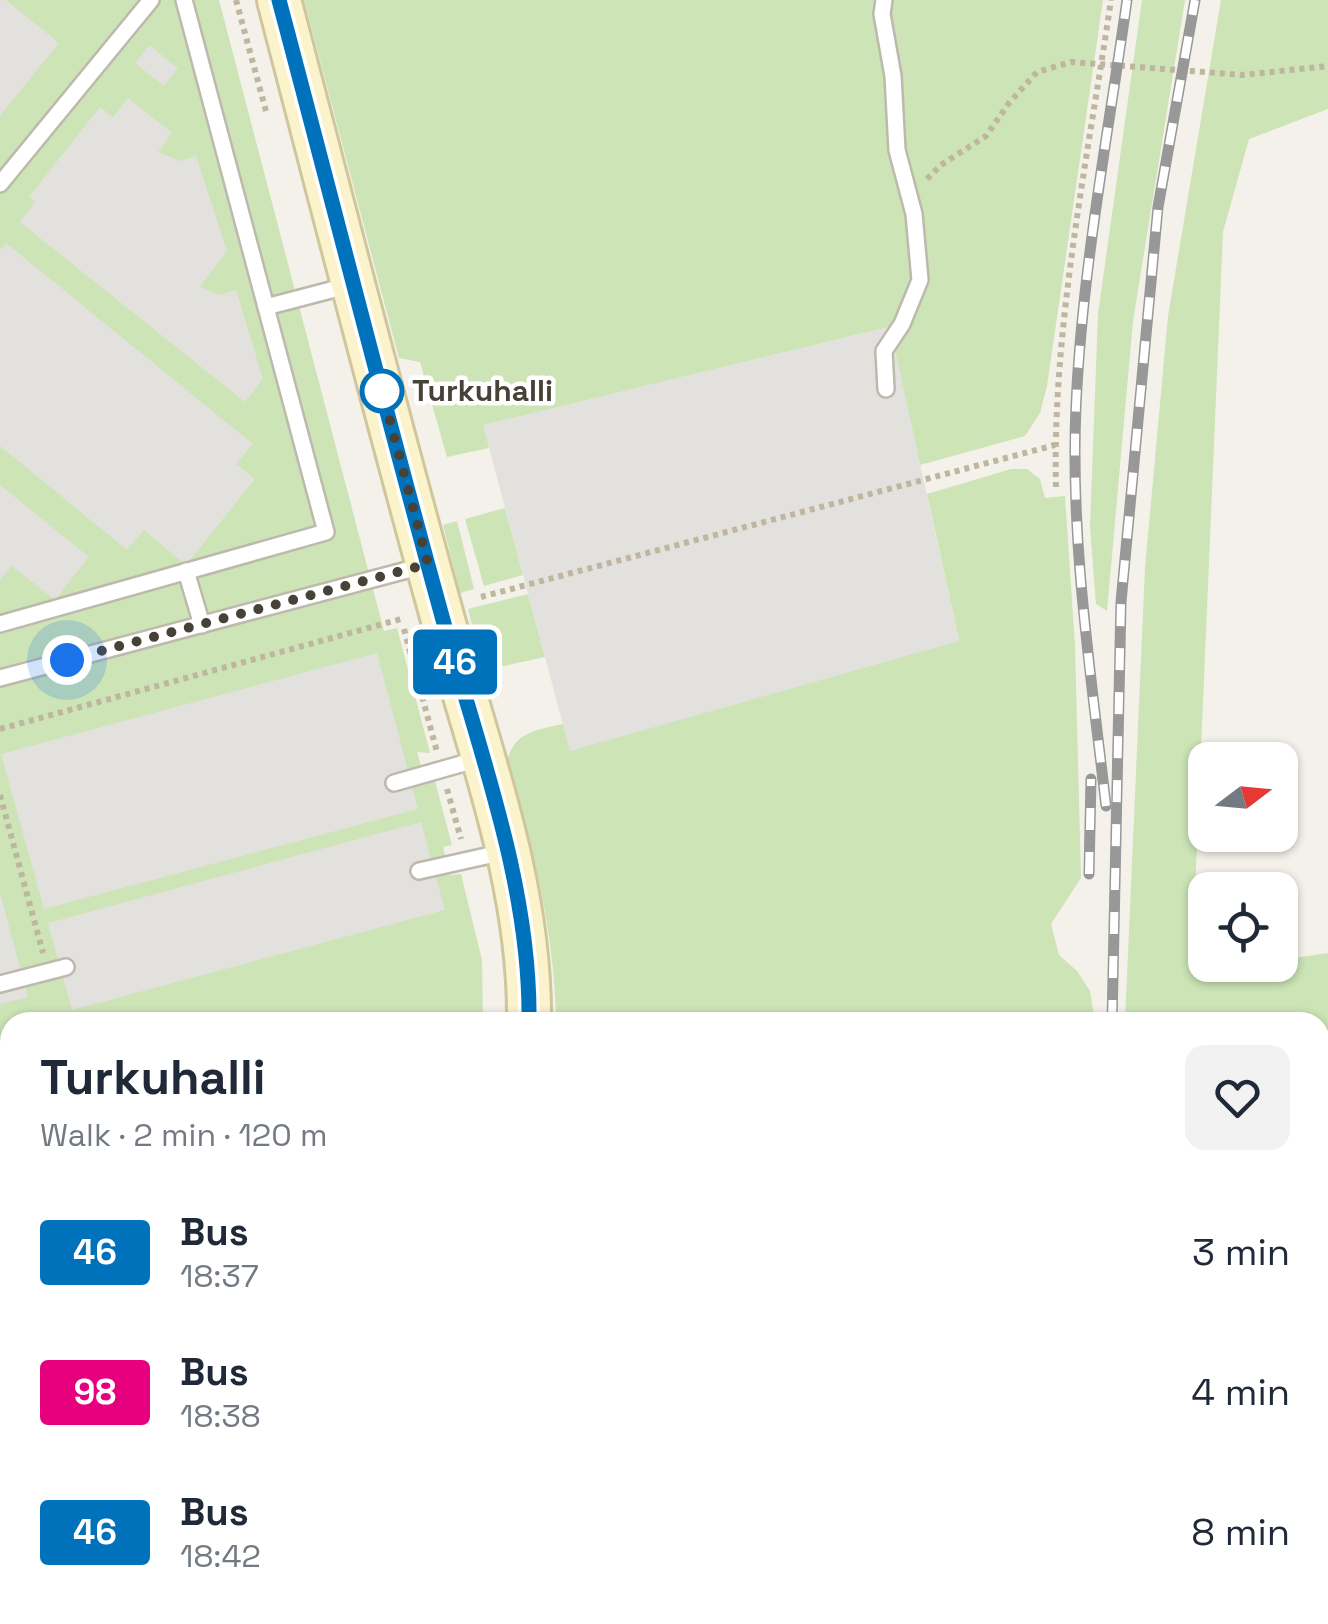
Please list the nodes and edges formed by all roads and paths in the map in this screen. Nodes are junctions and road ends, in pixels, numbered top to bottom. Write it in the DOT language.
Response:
graph roads {
  1 [pos="152,0"];
  2 [pos="184,0"];
  3 [pos="280,0"];
  4 [pos="884,0"];
  5 [pos="1111,0"];
  6 [pos="1102,64"];
  7 [pos="1328,66"];
  8 [pos="0,184"];
  9 [pos="910,196"];
  10 [pos="354,284"];
  11 [pos="266,306"];
  12 [pos="886,388"];
  13 [pos="1055,445"];
  14 [pos="1056,487"];
  15 [pos="428,564"];
  16 [pos="186,571"];
  17 [pos="481,597"];
  18 [pos="402,620"];
  19 [pos="0,624"];
  20 [pos="202,625"];
  21 [pos="0,678"];
  22 [pos="0,729"];
  23 [pos="482,758"];
  24 [pos="394,783"];
  25 [pos="0,795"];
  26 [pos="508,851"];
  27 [pos="419,871"];
  28 [pos="66,967"];
  29 [pos="48,972"];
  30 [pos="0,984"];
  31 [pos="529,1012"];
  1 -- 8 [label="lane"];
  2 -- 11 [label="lane"];
  3 -- 10 [label="street"];
  4 -- 9 [label="lane"];
  5 -- 6 [label="path"];
  6 -- 7 [label="path"];
  6 -- 9 [label="path"];
  6 -- 13 [label="path"];
  9 -- 12 [label="lane"];
  10 -- 11 [label="lane"];
  10 -- 15 [label="street"];
  11 -- 16 [label="lane"];
  13 -- 14 [label="path"];
  13 -- 17 [label="path"];
  15 -- 20 [label="lane"];
  15 -- 23 [label="street"];
  16 -- 19 [label="lane"];
  16 -- 20 [label="lane"];
  18 -- 22 [label="path"];
  20 -- 21 [label="lane"];
  23 -- 24 [label="lane"];
  23 -- 26 [label="street"];
  25 -- 29 [label="path"];
  26 -- 27 [label="lane"];
  26 -- 31 [label="street"];
  28 -- 29 [label="lane"];
  29 -- 30 [label="lane"];
}
